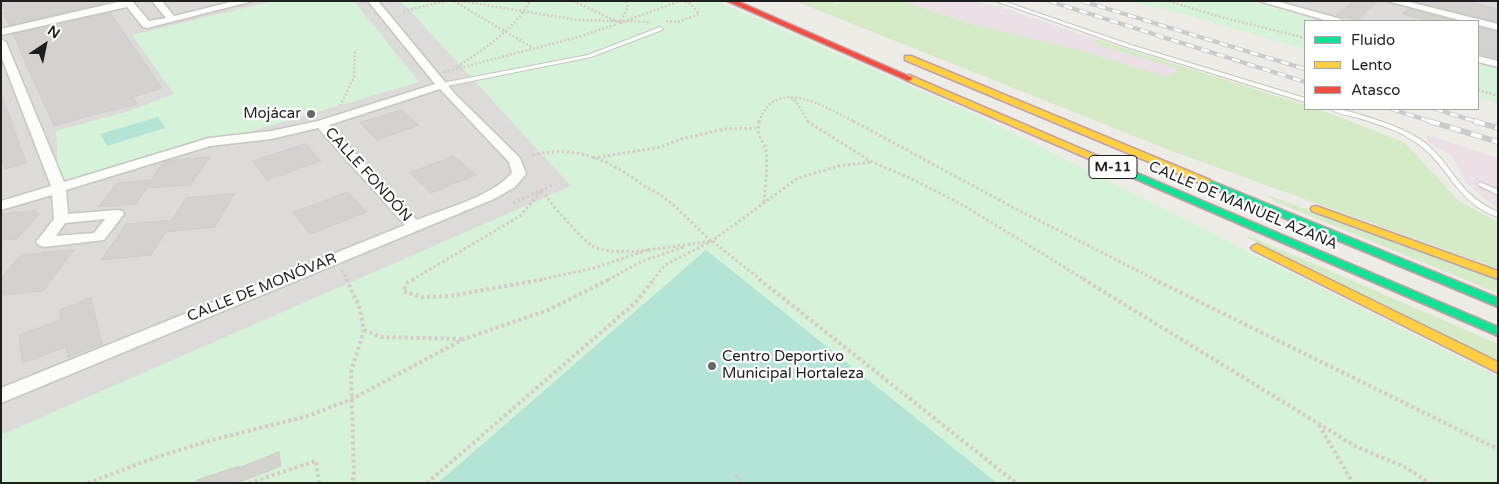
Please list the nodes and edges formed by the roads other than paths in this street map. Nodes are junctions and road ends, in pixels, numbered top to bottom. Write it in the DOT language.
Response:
graph roads {
  1 [pos="152,1"];
  2 [pos="157,1"];
  3 [pos="248,1"];
  4 [pos="373,1"];
  5 [pos="730,1"];
  6 [pos="998,1"];
  7 [pos="1264,1"];
  8 [pos="1392,1"];
  9 [pos="129,4"];
  10 [pos="172,19"];
  11 [pos="1334,20"];
  12 [pos="1470,20"];
  13 [pos="1479,22"];
  14 [pos="1498,27"];
  15 [pos="660,29"];
  16 [pos="1,32"];
  17 [pos="1,42"];
  18 [pos="1479,59"];
  19 [pos="1498,64"];
  20 [pos="442,86"];
  21 [pos="1304,100"];
  22 [pos="1336,110"];
  23 [pos="321,124"];
  24 [pos="1052,141"];
  25 [pos="1200,167"];
  26 [pos="1480,184"];
  27 [pos="59,188"];
  28 [pos="1498,193"];
  29 [pos="1152,196"];
  30 [pos="1302,204"];
  31 [pos="1,206"];
  32 [pos="1498,215"];
  33 [pos="62,219"];
  34 [pos="414,226"];
  35 [pos="1247,242"];
  36 [pos="1498,275"];
  37 [pos="1498,303"];
  38 [pos="1498,332"];
  39 [pos="1498,368"];
  40 [pos="1,396"];
  1 -- 9 [label="street"];
  2 -- 10 [label="street"];
  3 -- 10 [label="street"];
  4 -- 20 [label="street"];
  5 -- 24 [label="highway, CALLE DE MANUEL AZAÑA / M-11"];
  6 -- 21 [label="lane"];
  7 -- 11 [label="street"];
  8 -- 12 [label="street"];
  9 -- 10 [label="street"];
  9 -- 16 [label="street"];
  13 -- 14 [label="street"];
  15 -- 20 [label="lane"];
  17 -- 27 [label="street"];
  18 -- 19 [label="street"];
  20 -- 23 [label="street"];
  20 -- 34 [label="street, CALLE DE MONÓVAR"];
  22 -- 32 [label="lane"];
  23 -- 27 [label="street"];
  23 -- 34 [label="street, CALLE FONDÓN"];
  24 -- 29 [label="highway"];
  24 -- 38 [label="highway, CALLE DE MANUEL AZAÑA / M-11"];
  25 -- 37 [label="highway, CALLE DE MANUEL AZAÑA / M-11"];
  26 -- 28 [label="lane"];
  27 -- 31 [label="street"];
  27 -- 33 [label="street"];
  30 -- 36 [label="highway"];
  34 -- 40 [label="street, CALLE DE MONÓVAR"];
  35 -- 39 [label="highway"];
}
